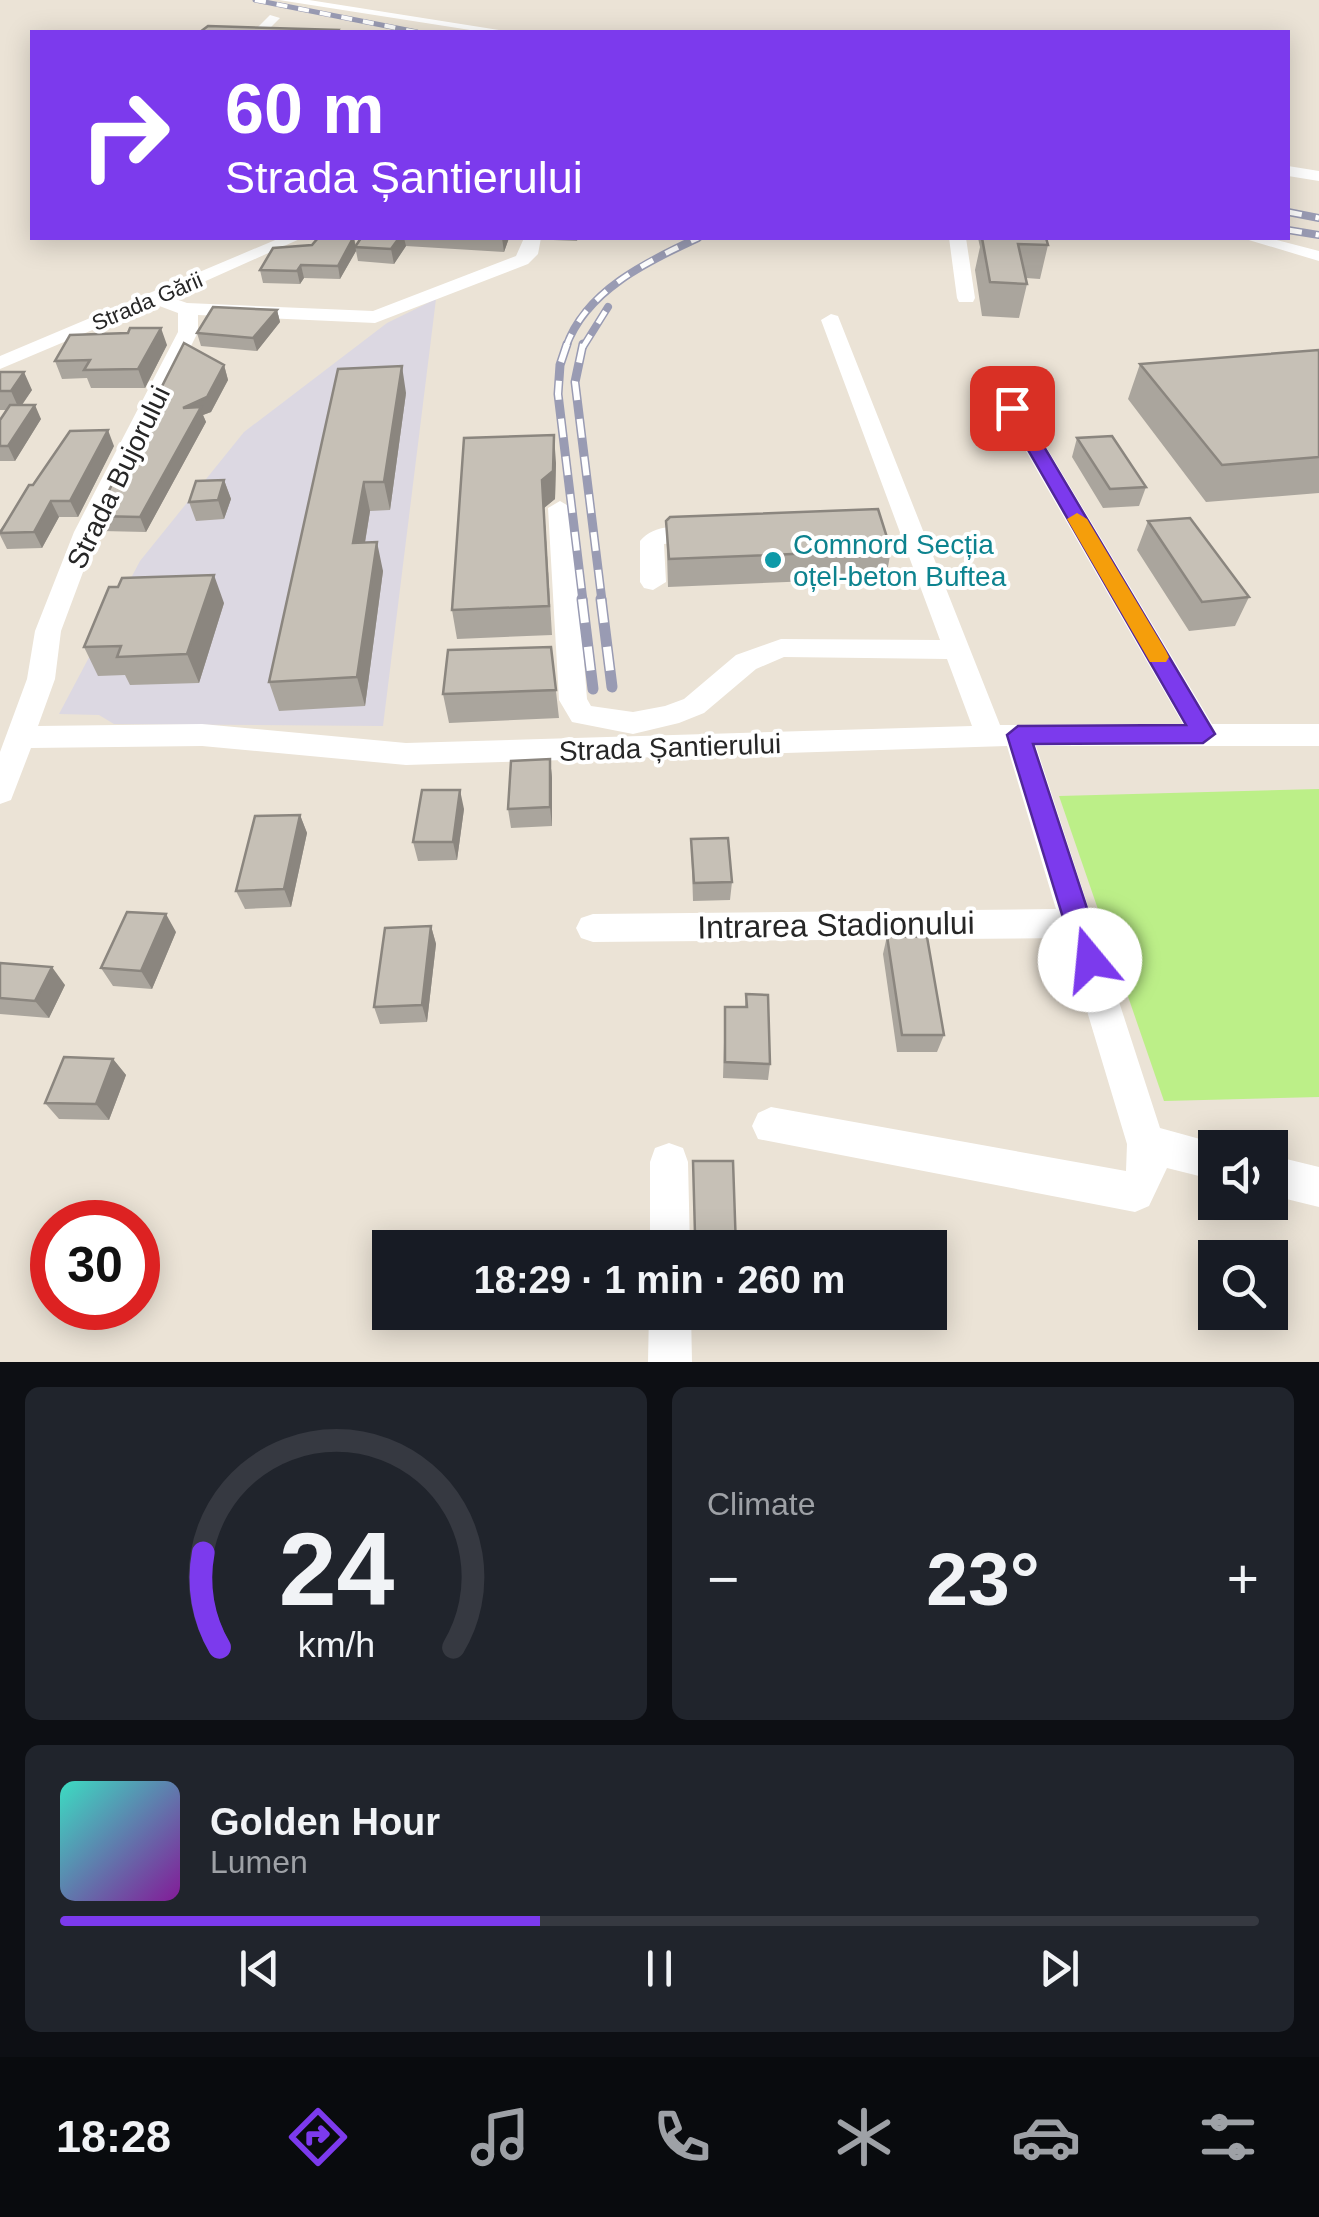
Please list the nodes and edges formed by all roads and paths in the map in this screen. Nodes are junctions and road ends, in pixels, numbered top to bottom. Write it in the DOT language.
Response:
graph roads {
  1 [pos="285,0"];
  2 [pos="274,18"];
  3 [pos="261,30"];
  4 [pos="492,30"];
  5 [pos="1290,170"];
  6 [pos="1319,176"];
  7 [pos="288,240"];
  8 [pos="532,240"];
  9 [pos="956,240"];
  10 [pos="1259,240"];
  11 [pos="1319,256"];
  12 [pos="154,298"];
  13 [pos="966,298"];
  14 [pos="186,309"];
  15 [pos="831,320"];
  16 [pos="0,363"];
  17 [pos="1012,408"];
  18 [pos="560,508"];
  19 [pos="718,532"];
  20 [pos="653,582"];
  21 [pos="956,650"];
  22 [pos="1203,734"];
  23 [pos="1319,735"];
  24 [pos="1004,736"];
  25 [pos="22,737"];
  26 [pos="0,792"];
  27 [pos="1078,923"];
  28 [pos="593,928"];
  29 [pos="771,1126"];
  30 [pos="1146,1144"];
  31 [pos="1198,1157"];
  32 [pos="669,1162"];
  33 [pos="1288,1179"];
  34 [pos="1319,1187"];
  35 [pos="670,1230"];
  36 [pos="670,1330"];
  37 [pos="670,1362"];
  1 -- 4 [label="street"];
  2 -- 3 [label="street"];
  5 -- 6 [label="street"];
  7 -- 12 [label="street, Strada Gării"];
  8 -- 14 [label="street"];
  9 -- 13 [label="street"];
  10 -- 11 [label="street"];
  12 -- 14 [label="street"];
  12 -- 16 [label="street, Strada Gării"];
  14 -- 25 [label="street, Strada Bujorului"];
  15 -- 21 [label="street"];
  17 -- 22 [label="street"];
  18 -- 21 [label="street"];
  19 -- 20 [label="street"];
  21 -- 24 [label="street"];
  22 -- 23 [label="street, Strada Șantierului"];
  22 -- 24 [label="street, Strada Șantierului"];
  24 -- 25 [label="street, Strada Șantierului"];
  24 -- 27 [label="street"];
  25 -- 26 [label="street, Strada Bujorului"];
  27 -- 28 [label="street, Intrarea Stadionului"];
  27 -- 30 [label="street"];
  29 -- 30 [label="street"];
  30 -- 31 [label="street"];
  32 -- 35 [label="street"];
  33 -- 34 [label="street"];
  36 -- 37 [label="street"];
}
